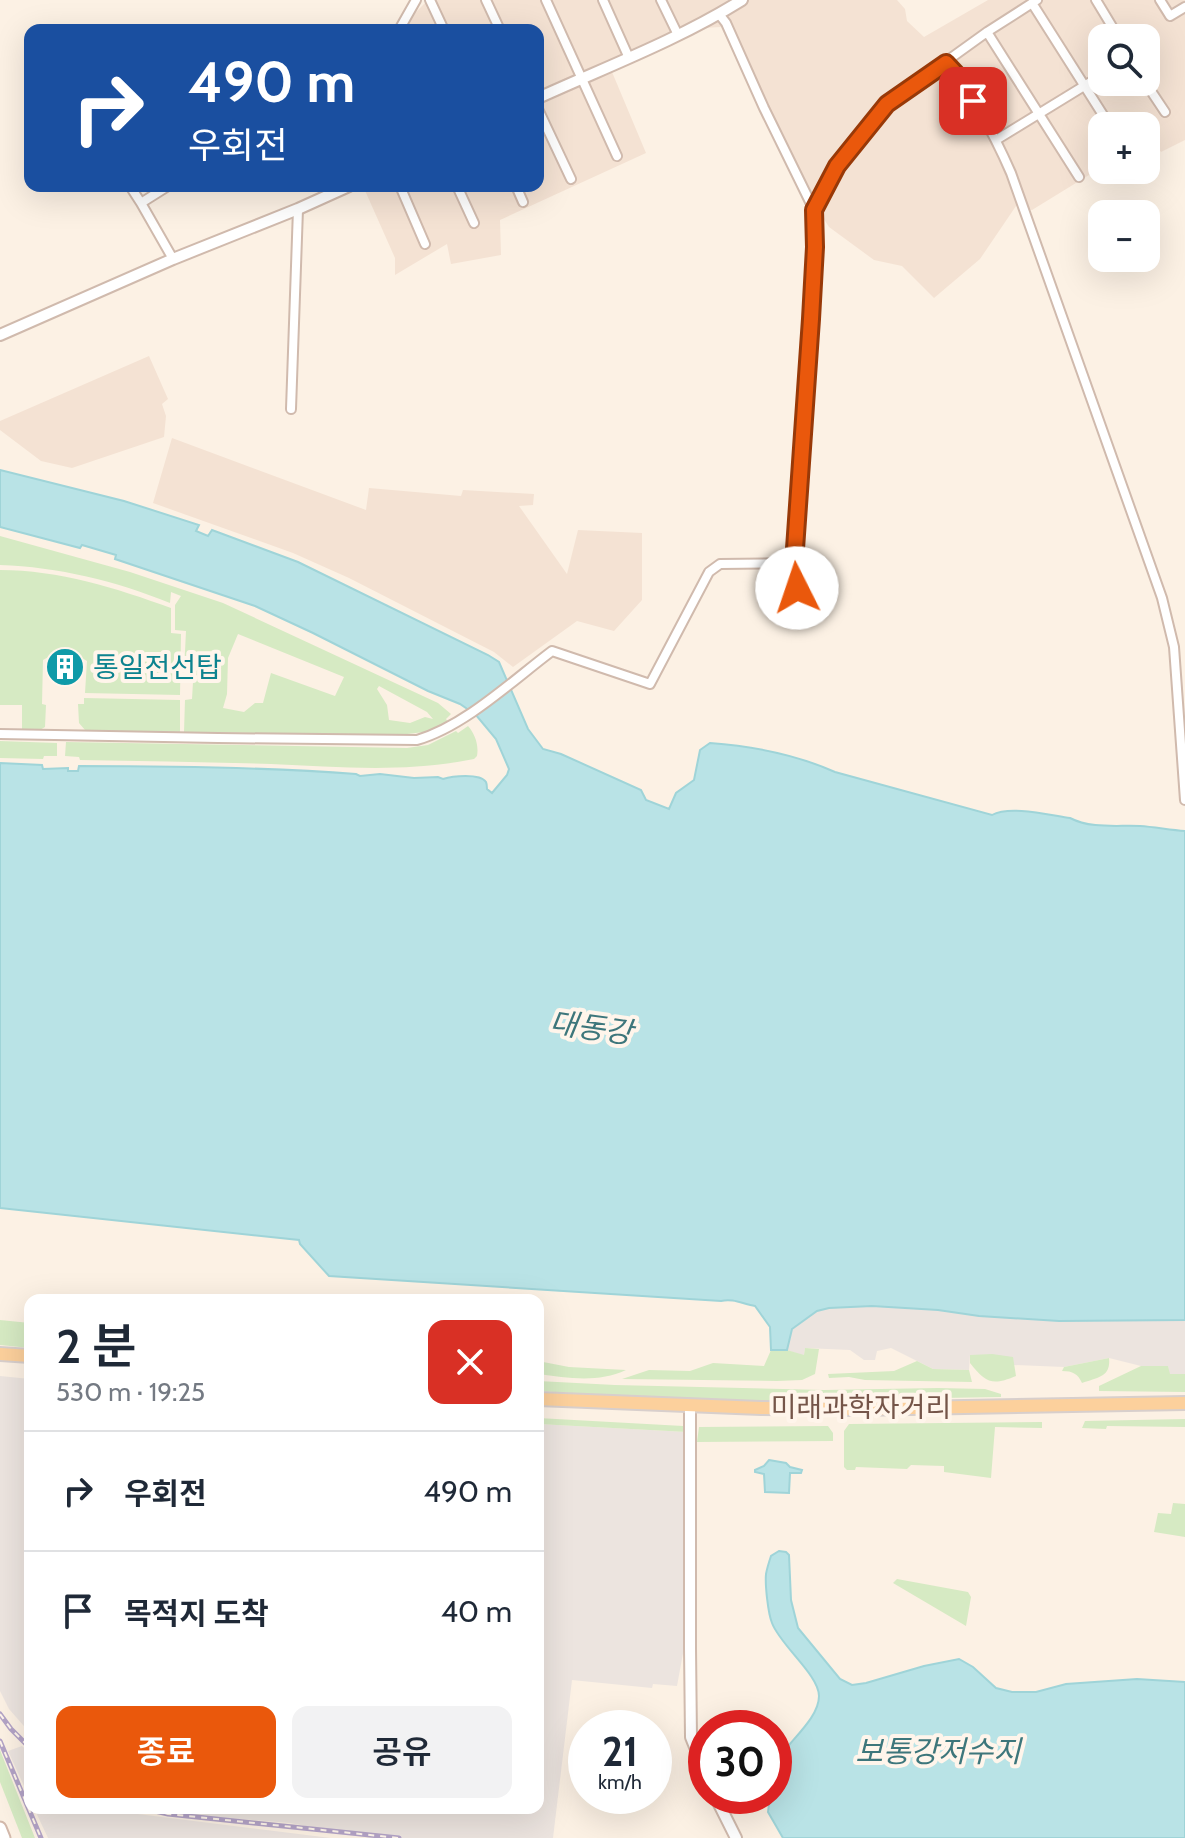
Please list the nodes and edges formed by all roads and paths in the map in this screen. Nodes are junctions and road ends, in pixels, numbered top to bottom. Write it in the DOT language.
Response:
graph roads {
  1 [pos="416,0"];
  2 [pos="430,0"];
  3 [pos="486,0"];
  4 [pos="546,0"];
  5 [pos="603,0"];
  6 [pos="661,0"];
  7 [pos="742,0"];
  8 [pos="1096,0"];
  9 [pos="1160,0"];
  10 [pos="1034,2"];
  11 [pos="724,7"];
  12 [pos="1185,7"];
  13 [pos="402,24"];
  14 [pos="441,24"];
  15 [pos="497,24"];
  16 [pos="1111,24"];
  17 [pos="987,32"];
  18 [pos="678,35"];
  19 [pos="629,58"];
  20 [pos="946,63"];
  21 [pos="581,78"];
  22 [pos="1088,83"];
  23 [pos="1084,85"];
  24 [pos="544,95"];
  25 [pos="1154,96"];
  26 [pos="1038,112"];
  27 [pos="1101,112"];
  28 [pos="1165,112"];
  29 [pos="544,122"];
  30 [pos="996,140"];
  31 [pos="617,156"];
  32 [pos="1079,177"];
  33 [pos="571,179"];
  34 [pos="134,192"];
  35 [pos="158,192"];
  36 [pos="336,192"];
  37 [pos="403,192"];
  38 [pos="460,192"];
  39 [pos="519,192"];
  40 [pos="523,202"];
  41 [pos="141,203"];
  42 [pos="298,209"];
  43 [pos="814,210"];
  44 [pos="474,223"];
  45 [pos="425,244"];
  46 [pos="173,259"];
  47 [pos="0,335"];
  48 [pos="291,409"];
  49 [pos="794,563"];
  50 [pos="797,588"];
  51 [pos="0,734"];
  52 [pos="1185,800"];
  53 [pos="0,1354"];
  54 [pos="24,1356"];
  55 [pos="544,1399"];
  56 [pos="1183,1403"];
  57 [pos="690,1406"];
  58 [pos="691,1710"];
  59 [pos="724,1814"];
  60 [pos="0,1828"];
  61 [pos="4,1838"];
  62 [pos="736,1838"];
  1 -- 13 [label="street"];
  2 -- 14 [label="street"];
  3 -- 15 [label="street"];
  4 -- 21 [label="street"];
  5 -- 19 [label="street"];
  6 -- 18 [label="street"];
  7 -- 11 [label="street"];
  8 -- 16 [label="street"];
  9 -- 12 [label="street"];
  10 -- 17 [label="street"];
  10 -- 23 [label="street"];
  11 -- 18 [label="street"];
  11 -- 43 [label="street"];
  17 -- 20 [label="street"];
  17 -- 26 [label="street"];
  18 -- 19 [label="street"];
  19 -- 21 [label="street"];
  20 -- 30 [label="street"];
  20 -- 43 [label="street"];
  21 -- 24 [label="street"];
  21 -- 31 [label="street"];
  22 -- 23 [label="street"];
  23 -- 26 [label="street"];
  23 -- 27 [label="street"];
  25 -- 28 [label="street"];
  26 -- 30 [label="street"];
  26 -- 32 [label="street"];
  29 -- 33 [label="street"];
  30 -- 52 [label="street"];
  34 -- 41 [label="street"];
  35 -- 41 [label="street"];
  36 -- 42 [label="street"];
  37 -- 45 [label="street"];
  38 -- 44 [label="street"];
  39 -- 40 [label="street"];
  41 -- 46 [label="street"];
  42 -- 46 [label="street"];
  42 -- 48 [label="street"];
  43 -- 49 [label="street"];
  46 -- 47 [label="street"];
  49 -- 50 [label="street"];
  49 -- 51 [label="street"];
  53 -- 54 [label="main road"];
  55 -- 57 [label="main road, 미래과학자거리"];
  56 -- 57 [label="main road, 미래과학자거리"];
  57 -- 58 [label="street"];
  59 -- 62 [label="street"];
  60 -- 61 [label="main road"];
}
